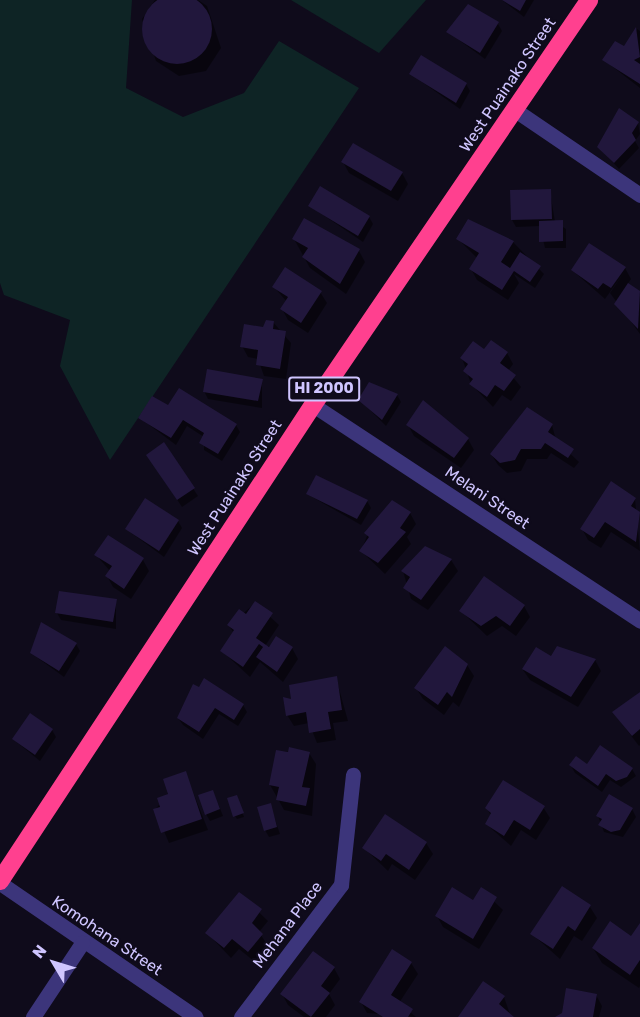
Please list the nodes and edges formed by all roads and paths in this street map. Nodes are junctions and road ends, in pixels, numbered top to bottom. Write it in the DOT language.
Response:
graph roads {
  1 [pos="589,0"];
  2 [pos="515,110"];
  3 [pos="640,195"];
  4 [pos="313,405"];
  5 [pos="640,621"];
  6 [pos="353,775"];
  7 [pos="0,882"];
  8 [pos="82,943"];
  9 [pos="33,1017"];
  10 [pos="196,1017"];
  11 [pos="241,1017"];
  1 -- 2 [label="highway, West Puainako Street / HI 2000"];
  2 -- 3 [label="street"];
  2 -- 4 [label="highway, West Puainako Street / HI 2000"];
  4 -- 5 [label="street, Melani Street"];
  4 -- 7 [label="highway, West Puainako Street / HI 2000"];
  6 -- 11 [label="street, Mehana Place"];
  7 -- 8 [label="street, Komohana Street"];
  8 -- 9 [label="street"];
  8 -- 10 [label="street, Komohana Street"];
}
